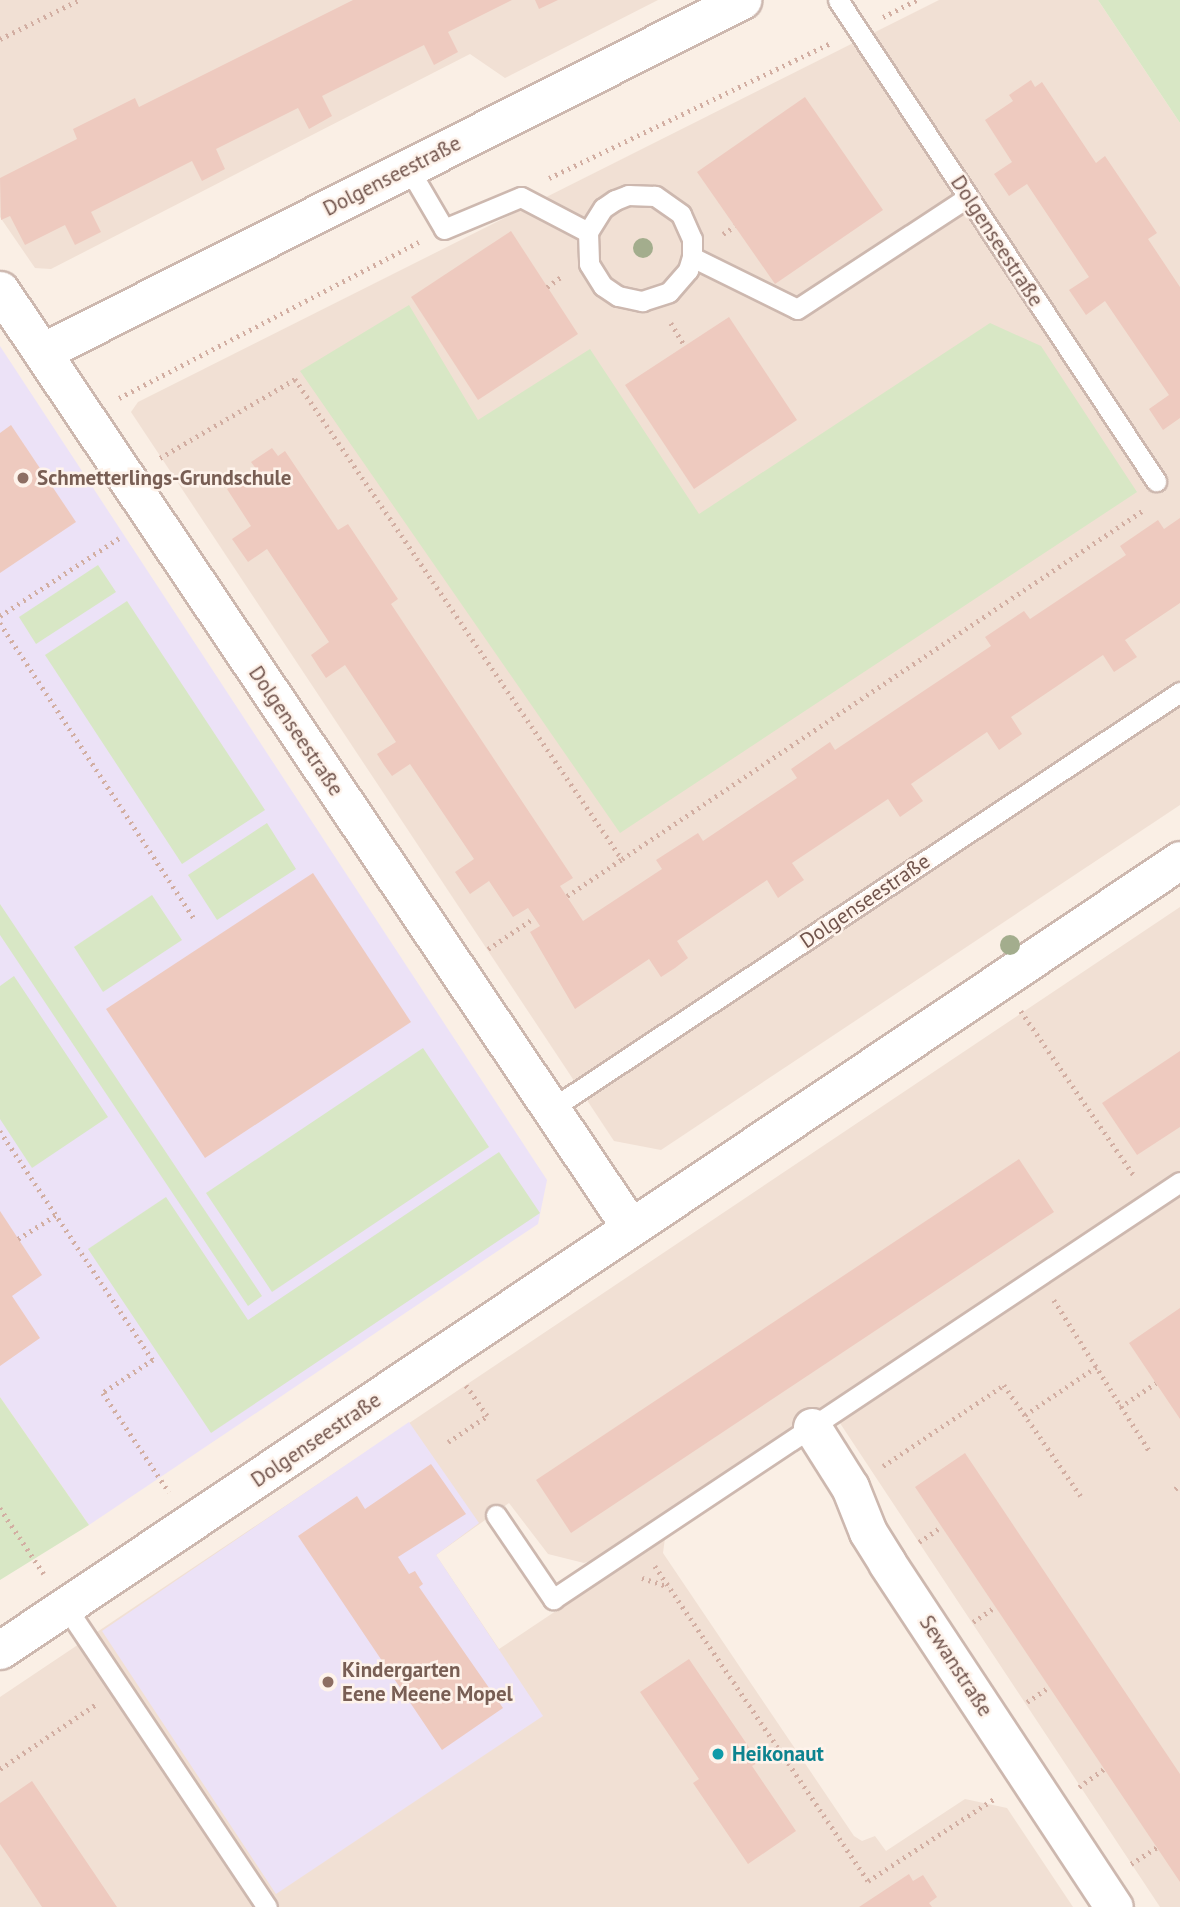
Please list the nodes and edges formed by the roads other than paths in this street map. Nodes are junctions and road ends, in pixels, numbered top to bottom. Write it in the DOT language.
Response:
graph roads {
  1 [pos="742,0"];
  2 [pos="838,0"];
  3 [pos="409,169"];
  4 [pos="968,197"];
  5 [pos="589,232"];
  6 [pos="692,257"];
  7 [pos="0,290"];
  8 [pos="42,352"];
  9 [pos="1156,481"];
  10 [pos="1180,692"];
  11 [pos="1180,860"];
  12 [pos="551,1109"];
  13 [pos="1180,1182"];
  14 [pos="631,1228"];
  15 [pos="811,1427"];
  16 [pos="496,1515"];
  17 [pos="66,1607"];
  18 [pos="0,1650"];
  19 [pos="1107,1904"];
  20 [pos="267,1907"];
  1 -- 3 [label="street, Dolgenseestraße"];
  2 -- 4 [label="lane, Dolgenseestraße"];
  3 -- 5 [label="lane"];
  3 -- 8 [label="street, Dolgenseestraße"];
  4 -- 6 [label="lane"];
  4 -- 9 [label="lane, Dolgenseestraße"];
  5 -- 6 [label="lane"];
  5 -- 6 [label="lane"];
  7 -- 8 [label="street, Dolgenseestraße"];
  8 -- 12 [label="street, Dolgenseestraße"];
  10 -- 12 [label="lane, Dolgenseestraße"];
  11 -- 14 [label="street, Dolgenseestraße"];
  12 -- 14 [label="street, Dolgenseestraße"];
  13 -- 15 [label="lane"];
  14 -- 17 [label="street, Dolgenseestraße"];
  15 -- 16 [label="lane"];
  15 -- 19 [label="street, Sewanstraße"];
  17 -- 18 [label="street, Dolgenseestraße"];
  17 -- 20 [label="lane"];
}
